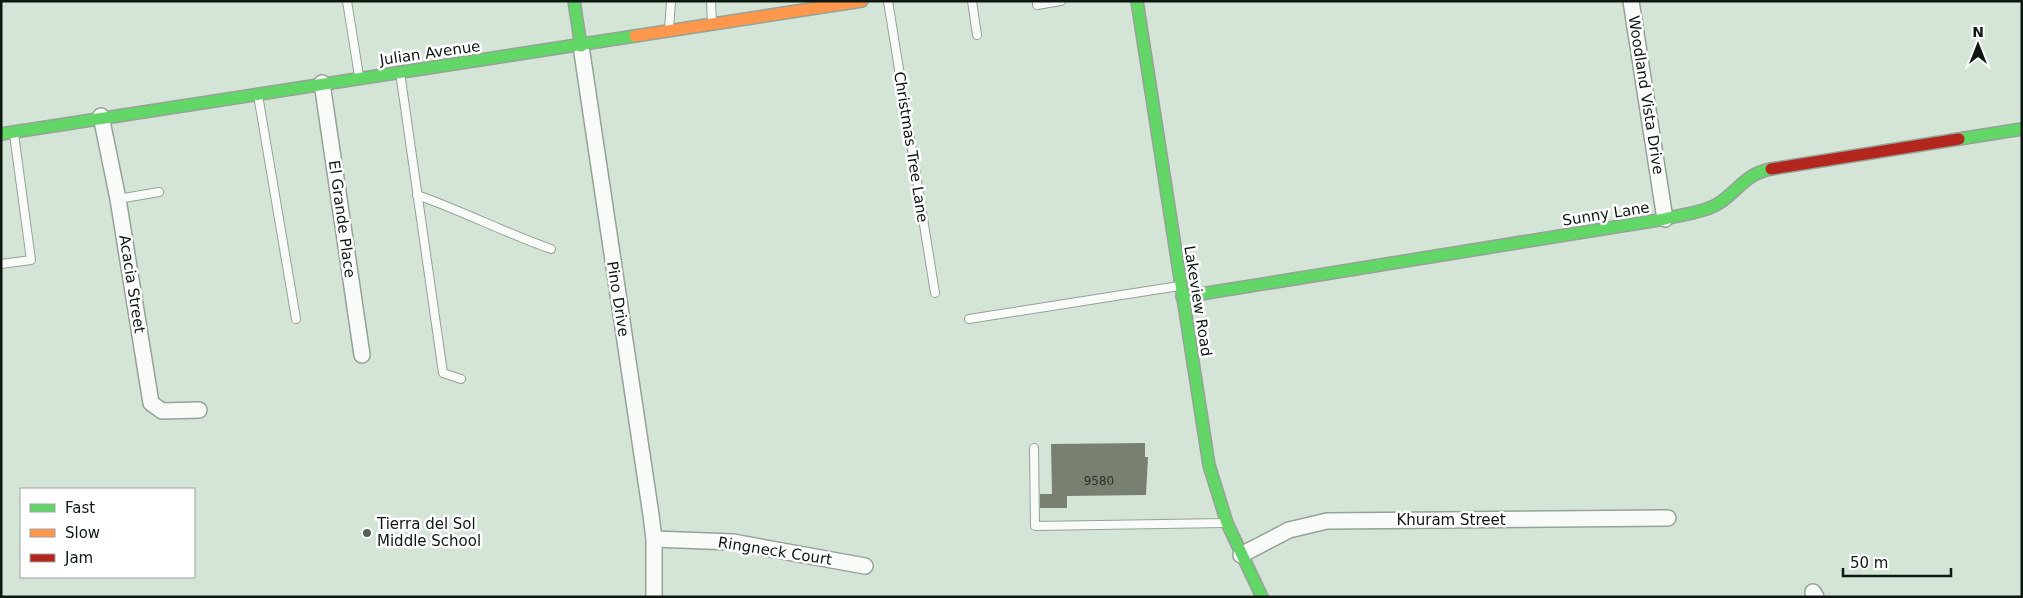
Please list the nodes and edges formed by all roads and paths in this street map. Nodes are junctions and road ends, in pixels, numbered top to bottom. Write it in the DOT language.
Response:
graph roads {
  1 [pos="347,1"];
  2 [pos="574,1"];
  3 [pos="671,1"];
  4 [pos="711,1"];
  5 [pos="862,1"];
  6 [pos="888,1"];
  7 [pos="972,1"];
  8 [pos="1037,1"];
  9 [pos="1061,1"];
  10 [pos="1137,1"];
  11 [pos="1631,1"];
  12 [pos="712,25"];
  13 [pos="669,32"];
  14 [pos="977,35"];
  15 [pos="581,46"];
  16 [pos="400,72"];
  17 [pos="360,78"];
  18 [pos="322,83"];
  19 [pos="258,93"];
  20 [pos="101,116"];
  21 [pos="2022,129"];
  22 [pos="14,132"];
  23 [pos="1,134"];
  24 [pos="159,192"];
  25 [pos="417,195"];
  26 [pos="118,199"];
  27 [pos="1666,219"];
  28 [pos="551,249"];
  29 [pos="1,264"];
  30 [pos="1181,291"];
  31 [pos="935,293"];
  32 [pos="296,319"];
  33 [pos="969,319"];
  34 [pos="362,355"];
  35 [pos="461,379"];
  36 [pos="199,410"];
  37 [pos="1034,448"];
  38 [pos="1668,518"];
  39 [pos="1227,524"];
  40 [pos="654,539"];
  41 [pos="1241,556"];
  42 [pos="865,566"];
  43 [pos="654,597"];
  44 [pos="1262,597"];
  1 -- 17 [label="lane"];
  2 -- 15 [label="street, Pino Drive"];
  3 -- 13 [label="lane"];
  4 -- 12 [label="lane"];
  5 -- 12 [label="street, Julian Avenue"];
  6 -- 31 [label="lane, Christmas Tree Lane"];
  7 -- 14 [label="lane"];
  8 -- 9 [label="lane"];
  10 -- 30 [label="street, Lakeview Road"];
  11 -- 27 [label="street, Woodland Vista Drive"];
  12 -- 13 [label="street, Julian Avenue"];
  13 -- 15 [label="street, Julian Avenue"];
  15 -- 16 [label="street, Julian Avenue"];
  15 -- 40 [label="street, Pino Drive"];
  16 -- 17 [label="street, Julian Avenue"];
  16 -- 25 [label="lane"];
  17 -- 18 [label="street, Julian Avenue"];
  18 -- 19 [label="street, Julian Avenue"];
  18 -- 34 [label="street, El Grande Place"];
  19 -- 20 [label="street, Julian Avenue"];
  19 -- 32 [label="lane"];
  20 -- 22 [label="street, Julian Avenue"];
  20 -- 26 [label="street, Acacia Street"];
  21 -- 27 [label="street, Sunny Lane"];
  22 -- 23 [label="street, Julian Avenue"];
  22 -- 29 [label="lane"];
  24 -- 26 [label="lane"];
  25 -- 28 [label="lane"];
  25 -- 35 [label="lane"];
  26 -- 36 [label="street, Acacia Street"];
  27 -- 30 [label="street, Sunny Lane"];
  30 -- 33 [label="lane"];
  30 -- 39 [label="street, Lakeview Road"];
  37 -- 39 [label="lane"];
  38 -- 41 [label="street, Khuram Street"];
  39 -- 41 [label="street, Lakeview Road"];
  40 -- 42 [label="street, Ringneck Court"];
  40 -- 43 [label="street, Pino Drive"];
  41 -- 44 [label="street, Lakeview Road"];
}
